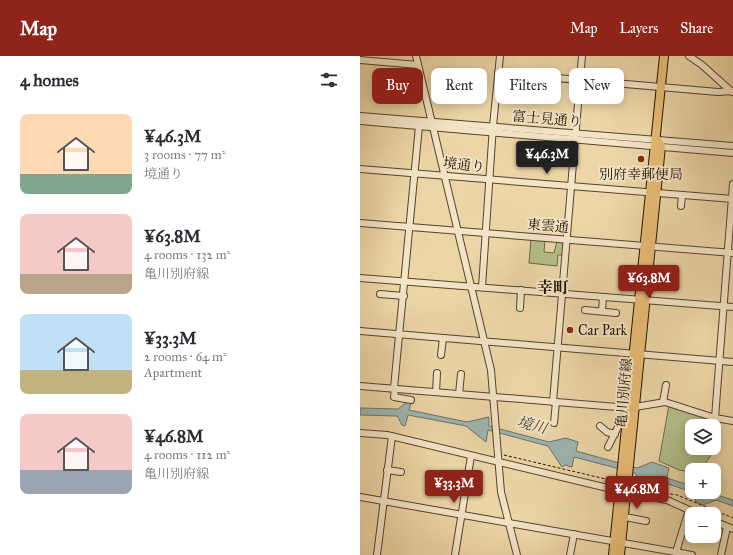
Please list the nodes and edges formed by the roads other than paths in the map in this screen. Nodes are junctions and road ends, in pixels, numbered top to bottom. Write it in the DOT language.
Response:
graph roads {
  1 [pos="416,56"];
  2 [pos="500,56"];
  3 [pos="582,56"];
  4 [pos="664,56"];
  5 [pos="689,56"];
  6 [pos="360,60"];
  7 [pos="418,65"];
  8 [pos="499,68"];
  9 [pos="580,68"];
  10 [pos="624,83"];
  11 [pos="661,86"];
  12 [pos="732,92"];
  13 [pos="495,104"];
  14 [pos="577,104"];
  15 [pos="360,116"];
  16 [pos="360,121"];
  17 [pos="432,124"];
  18 [pos="419,126"];
  19 [pos="493,130"];
  20 [pos="574,136"];
  21 [pos="657,144"];
  22 [pos="733,146"];
  23 [pos="733,153"];
  24 [pos="360,169"];
  25 [pos="415,173"];
  26 [pos="444,175"];
  27 [pos="490,180"];
  28 [pos="733,184"];
  29 [pos="570,185"];
  30 [pos="652,192"];
  31 [pos="682,195"];
  32 [pos="732,199"];
  33 [pos="681,206"];
  34 [pos="360,223"];
  35 [pos="732,223"];
  36 [pos="410,227"];
  37 [pos="458,231"];
  38 [pos="485,233"];
  39 [pos="567,240"];
  40 [pos="647,246"];
  41 [pos="730,253"];
  42 [pos="360,278"];
  43 [pos="405,281"];
  44 [pos="472,287"];
  45 [pos="482,288"];
  46 [pos="521,290"];
  47 [pos="380,294"];
  48 [pos="562,294"];
  49 [pos="404,296"];
  50 [pos="604,297"];
  51 [pos="642,300"];
  52 [pos="723,306"];
  53 [pos="733,307"];
  54 [pos="520,308"];
  55 [pos="585,310"];
  56 [pos="602,311"];
  57 [pos="616,312"];
  58 [pos="360,331"];
  59 [pos="400,335"];
  60 [pos="442,338"];
  61 [pos="485,341"];
  62 [pos="557,348"];
  63 [pos="637,354"];
  64 [pos="441,355"];
  65 [pos="719,361"];
  66 [pos="733,362"];
  67 [pos="438,373"];
  68 [pos="461,374"];
  69 [pos="666,385"];
  70 [pos="360,386"];
  71 [pos="395,388"];
  72 [pos="436,392"];
  73 [pos="459,394"];
  74 [pos="494,397"];
  75 [pos="411,400"];
  76 [pos="555,402"];
  77 [pos="663,402"];
  78 [pos="631,410"];
  79 [pos="715,418"];
  80 [pos="733,421"];
  81 [pos="554,422"];
  82 [pos="600,426"];
  83 [pos="360,433"];
  84 [pos="615,434"];
  85 [pos="392,436"];
  86 [pos="608,447"];
  87 [pos="471,456"];
  88 [pos="498,463"];
  89 [pos="387,470"];
  90 [pos="401,472"];
  91 [pos="624,488"];
  92 [pos="360,497"];
  93 [pos="383,501"];
  94 [pos="685,508"];
  95 [pos="461,515"];
  96 [pos="625,517"];
  97 [pos="646,521"];
  98 [pos="685,523"];
  99 [pos="509,524"];
  100 [pos="730,528"];
  101 [pos="574,534"];
  102 [pos="619,542"];
  103 [pos="676,552"];
  104 [pos="377,555"];
  105 [pos="455,555"];
  106 [pos="517,555"];
  107 [pos="570,555"];
  108 [pos="614,555"];
  109 [pos="620,555"];
  110 [pos="692,555"];
  111 [pos="721,555"];
  1 -- 7 [label="street"];
  2 -- 8 [label="street"];
  3 -- 9 [label="street"];
  4 -- 11 [label="main road, 亀川別府線"];
  5 -- 12 [label="street"];
  6 -- 7 [label="street"];
  7 -- 17 [label="street"];
  10 -- 11 [label="street"];
  11 -- 12 [label="street"];
  11 -- 21 [label="main road, 亀川別府線"];
  13 -- 19 [label="street"];
  14 -- 20 [label="street"];
  15 -- 17 [label="street, 富士見通り"];
  16 -- 18 [label="street, 富士見通り"];
  17 -- 18 [label="street, 富士見通り"];
  17 -- 19 [label="street, 富士見通り"];
  17 -- 26 [label="street"];
  18 -- 25 [label="street"];
  19 -- 20 [label="street, 富士見通り"];
  19 -- 27 [label="street"];
  20 -- 21 [label="street, 富士見通り"];
  20 -- 21 [label="street, 富士見通り"];
  20 -- 29 [label="street"];
  21 -- 22 [label="street, 富士見通り"];
  21 -- 23 [label="street"];
  21 -- 30 [label="main road, 亀川別府線"];
  24 -- 25 [label="street, 境通り"];
  25 -- 26 [label="street, 境通り"];
  25 -- 36 [label="street"];
  26 -- 27 [label="street, 境通り"];
  26 -- 37 [label="street"];
  27 -- 29 [label="street, 境通り"];
  27 -- 38 [label="street"];
  28 -- 32 [label="street"];
  29 -- 30 [label="street, 境通り"];
  29 -- 39 [label="street"];
  30 -- 31 [label="street, 境通り"];
  30 -- 40 [label="main road, 亀川別府線"];
  31 -- 32 [label="street, 境通り"];
  31 -- 33 [label="street"];
  32 -- 35 [label="street"];
  34 -- 36 [label="street, 東雲通"];
  35 -- 41 [label="street"];
  36 -- 37 [label="street, 東雲通"];
  36 -- 43 [label="street"];
  37 -- 38 [label="street, 東雲通"];
  37 -- 44 [label="street"];
  38 -- 39 [label="street, 東雲通"];
  38 -- 45 [label="street"];
  39 -- 40 [label="street, 東雲通"];
  39 -- 48 [label="street"];
  40 -- 41 [label="street, 東雲通"];
  40 -- 51 [label="main road, 亀川別府線"];
  41 -- 52 [label="street"];
  42 -- 43 [label="street"];
  43 -- 44 [label="street"];
  43 -- 49 [label="street"];
  44 -- 45 [label="street"];
  44 -- 61 [label="street"];
  45 -- 46 [label="street"];
  46 -- 48 [label="street"];
  46 -- 54 [label="street"];
  47 -- 49 [label="street"];
  48 -- 50 [label="street"];
  48 -- 62 [label="street"];
  49 -- 59 [label="street"];
  50 -- 51 [label="street"];
  50 -- 56 [label="street"];
  51 -- 52 [label="street"];
  51 -- 63 [label="main road, 亀川別府線"];
  52 -- 53 [label="street"];
  52 -- 65 [label="street"];
  55 -- 56 [label="street"];
  56 -- 57 [label="street"];
  58 -- 59 [label="street"];
  59 -- 60 [label="street"];
  59 -- 71 [label="street"];
  60 -- 61 [label="street"];
  60 -- 64 [label="street"];
  61 -- 62 [label="street"];
  61 -- 74 [label="street"];
  62 -- 63 [label="street"];
  62 -- 76 [label="street"];
  63 -- 65 [label="street"];
  63 -- 78 [label="main road, 亀川別府線"];
  65 -- 66 [label="street"];
  65 -- 79 [label="street"];
  67 -- 72 [label="street"];
  68 -- 73 [label="street"];
  69 -- 77 [label="street"];
  70 -- 71 [label="street"];
  71 -- 72 [label="street"];
  71 -- 75 [label="street"];
  72 -- 73 [label="street"];
  73 -- 74 [label="street"];
  74 -- 76 [label="street"];
  74 -- 88 [label="street"];
  76 -- 78 [label="street"];
  76 -- 81 [label="street"];
  77 -- 78 [label="street"];
  77 -- 79 [label="street"];
  78 -- 84 [label="street"];
  78 -- 91 [label="main road, 亀川別府線"];
  79 -- 80 [label="street"];
  82 -- 84 [label="street"];
  83 -- 85 [label="street"];
  84 -- 86 [label="street"];
  85 -- 87 [label="street"];
  85 -- 89 [label="street"];
  87 -- 88 [label="street"];
  87 -- 95 [label="street"];
  88 -- 91 [label="street"];
  88 -- 99 [label="street"];
  89 -- 90 [label="street"];
  89 -- 93 [label="street"];
  91 -- 94 [label="street"];
  91 -- 96 [label="main road, 亀川別府線"];
  91 -- 102 [label="main road, 亀川別府線"];
  92 -- 93 [label="street"];
  93 -- 95 [label="street"];
  93 -- 104 [label="street"];
  95 -- 99 [label="street"];
  95 -- 105 [label="street"];
  96 -- 97 [label="street"];
  96 -- 102 [label="main road, 亀川別府線"];
  98 -- 103 [label="street"];
  99 -- 101 [label="street"];
  99 -- 106 [label="street"];
  100 -- 111 [label="street"];
  101 -- 102 [label="street"];
  101 -- 107 [label="street"];
  102 -- 103 [label="street"];
  102 -- 108 [label="main road, 亀川別府線"];
  102 -- 109 [label="main road, 亀川別府線"];
  103 -- 110 [label="street"];
}
